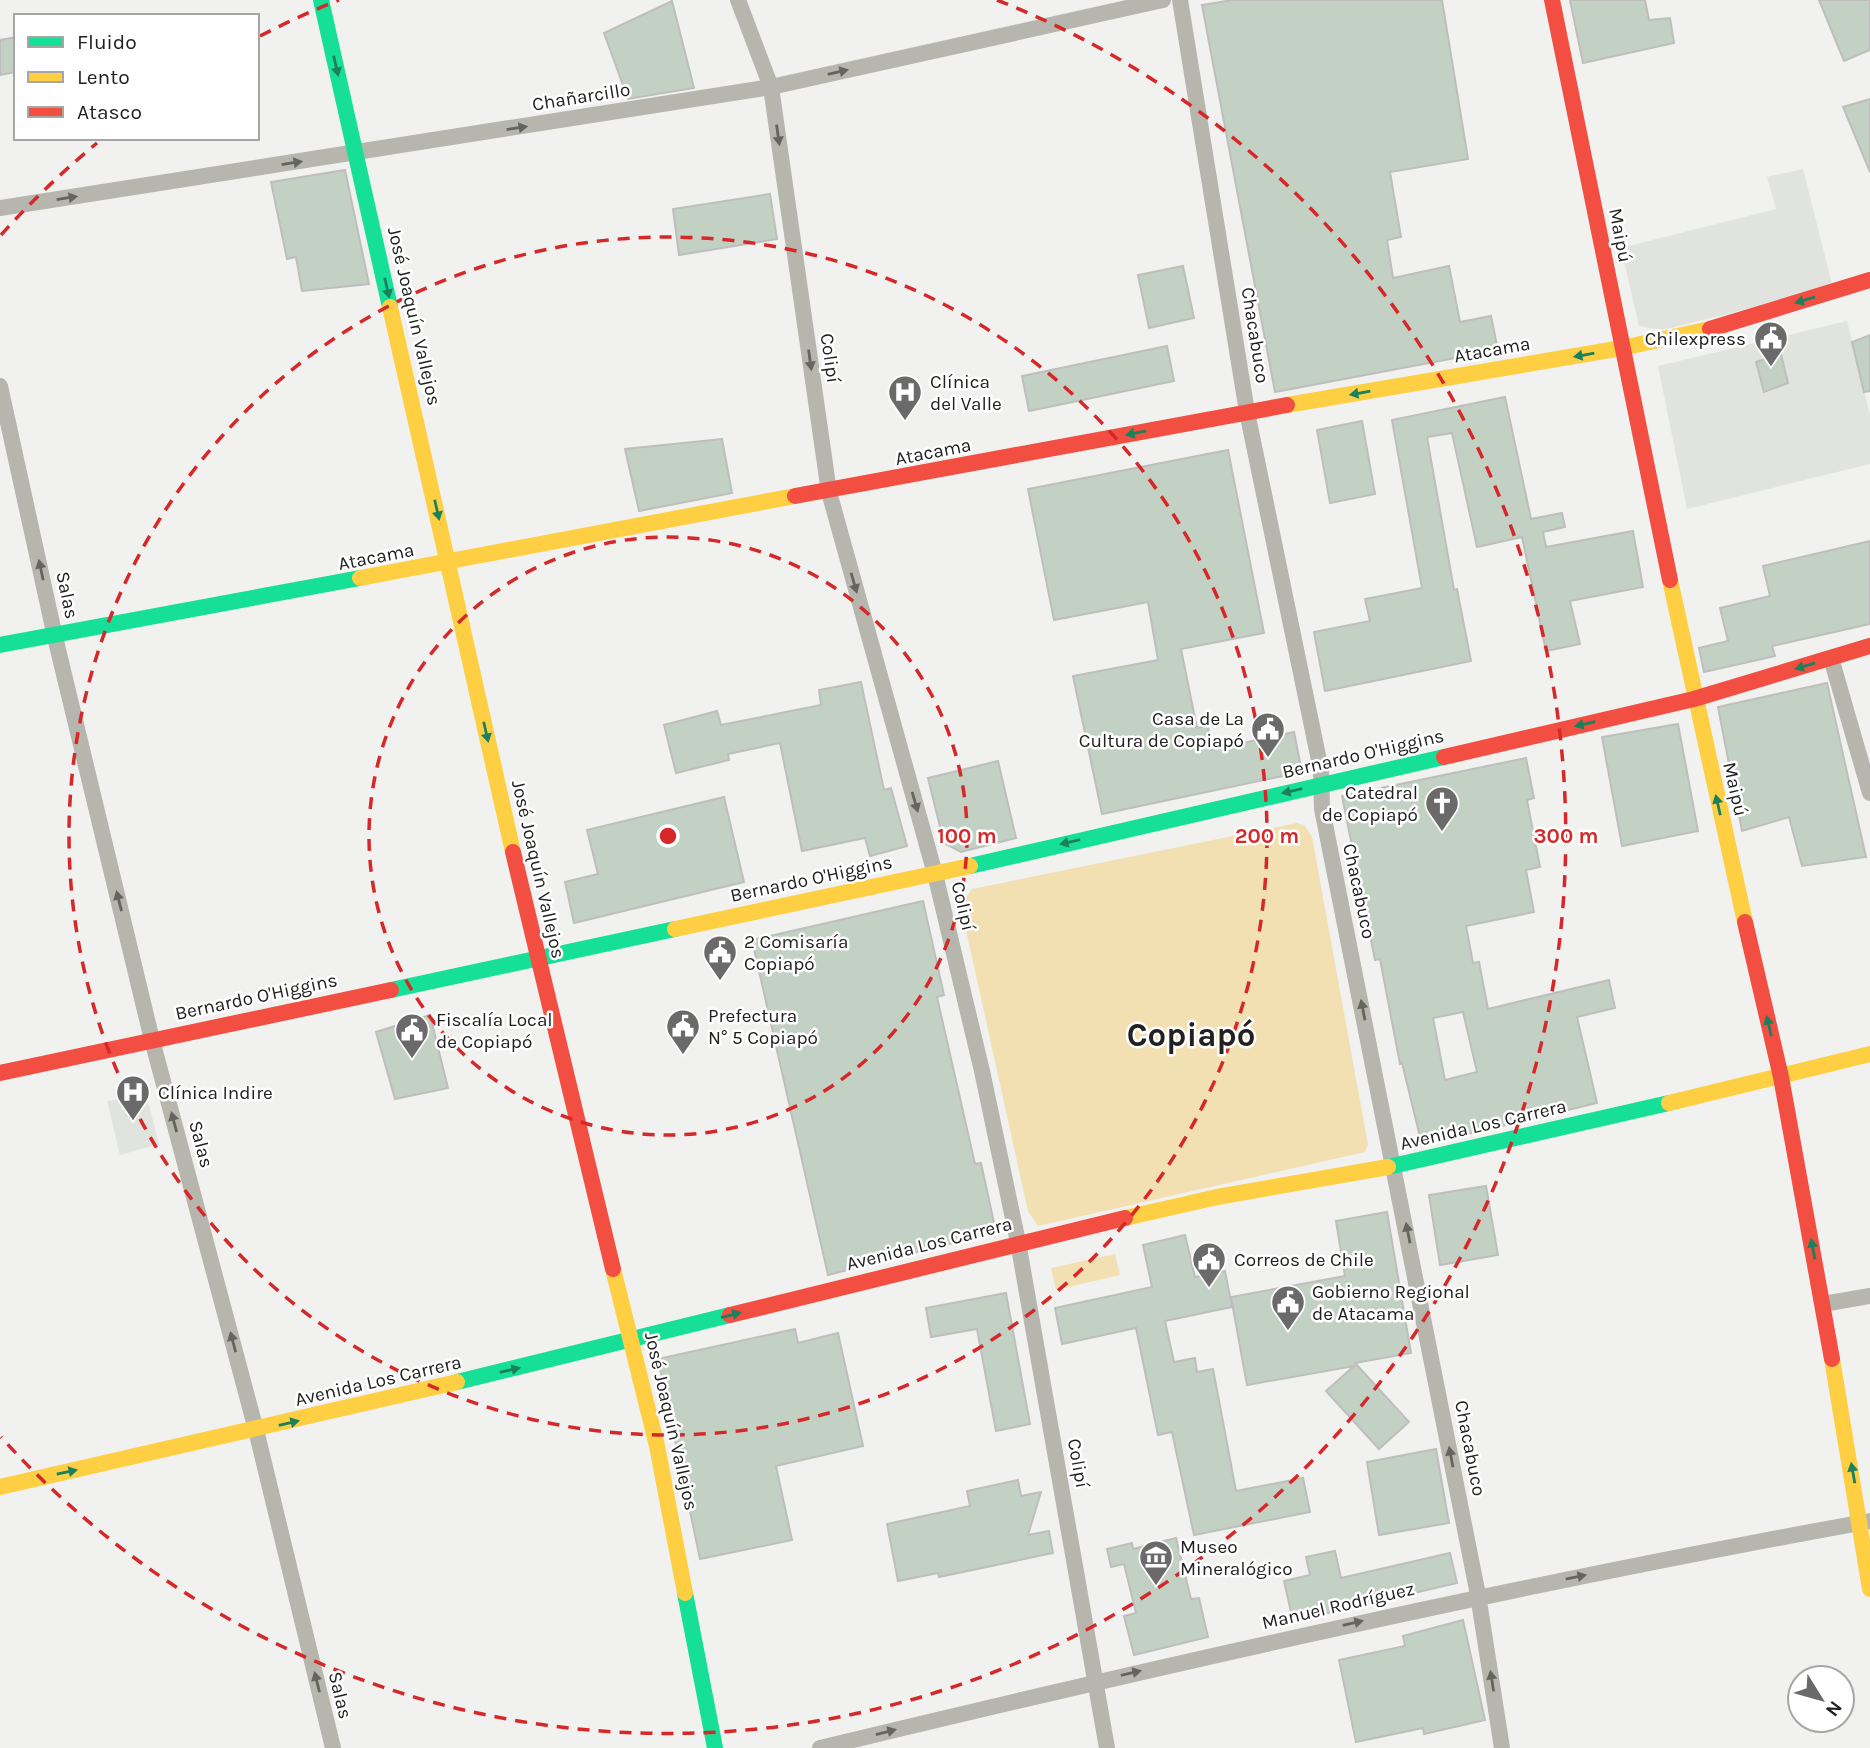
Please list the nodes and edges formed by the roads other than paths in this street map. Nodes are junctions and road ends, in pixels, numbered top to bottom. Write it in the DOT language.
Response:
graph roads {
  1 [pos="321,0"];
  2 [pos="738,0"];
  3 [pos="1163,0"];
  4 [pos="1180,0"];
  5 [pos="1552,0"];
  6 [pos="771,87"];
  7 [pos="356,152"];
  8 [pos="0,208"];
  9 [pos="1870,280"];
  10 [pos="1622,348"];
  11 [pos="0,386"];
  12 [pos="1247,412"];
  13 [pos="828,492"];
  14 [pos="449,563"];
  15 [pos="55,637"];
  16 [pos="0,645"];
  17 [pos="1870,646"];
  18 [pos="1831,658"];
  19 [pos="1694,699"];
  20 [pos="1321,785"];
  21 [pos="1870,793"];
  22 [pos="934,874"];
  23 [pos="537,957"];
  24 [pos="152,1040"];
  25 [pos="1870,1054"];
  26 [pos="0,1073"];
  27 [pos="1781,1077"];
  28 [pos="1395,1166"];
  29 [pos="1018,1242"];
  30 [pos="1870,1296"];
  31 [pos="1823,1304"];
  32 [pos="633,1340"];
  33 [pos="256,1430"];
  34 [pos="0,1487"];
  35 [pos="1866,1522"];
  36 [pos="1870,1589"];
  37 [pos="1478,1595"];
  38 [pos="1095,1681"];
  39 [pos="333,1748"];
  40 [pos="715,1748"];
  41 [pos="820,1748"];
  42 [pos="1107,1748"];
  43 [pos="1503,1748"];
  1 -- 7 [label="main road, José Joaquín Vallejos, one-way"];
  2 -- 6 [label="street, Colipí"];
  6 -- 3 [label="street, Chañarcillo, one-way"];
  4 -- 12 [label="street, Chacabuco"];
  5 -- 10 [label="main road, Maipú"];
  7 -- 6 [label="street, Chañarcillo, one-way"];
  6 -- 13 [label="street, Colipí, one-way"];
  8 -- 7 [label="street, Chañarcillo, one-way"];
  7 -- 14 [label="main road, José Joaquín Vallejos, one-way"];
  9 -- 10 [label="main road, Atacama, one-way"];
  10 -- 12 [label="main road, Atacama, one-way"];
  10 -- 19 [label="main road, Maipú"];
  15 -- 11 [label="street, Salas, one-way"];
  12 -- 13 [label="main road, Atacama, one-way"];
  12 -- 20 [label="street, Chacabuco"];
  13 -- 14 [label="main road, Atacama"];
  13 -- 22 [label="street, Colipí, one-way"];
  14 -- 15 [label="main road, Atacama"];
  14 -- 23 [label="main road, José Joaquín Vallejos, one-way"];
  15 -- 16 [label="main road, Atacama"];
  24 -- 15 [label="street, Salas, one-way"];
  17 -- 18 [label="main road, Bernardo O'Higgins"];
  18 -- 19 [label="main road, Bernardo O'Higgins, one-way"];
  18 -- 21 [label="street"];
  19 -- 20 [label="main road, Bernardo O'Higgins, one-way"];
  27 -- 19 [label="main road, Maipú, one-way"];
  20 -- 22 [label="main road, Bernardo O'Higgins, one-way"];
  28 -- 20 [label="street, Chacabuco, one-way"];
  22 -- 23 [label="main road, Bernardo O'Higgins"];
  22 -- 29 [label="street, Colipí"];
  23 -- 24 [label="main road, Bernardo O'Higgins"];
  23 -- 32 [label="main road, José Joaquín Vallejos"];
  24 -- 26 [label="main road, Bernardo O'Higgins"];
  33 -- 24 [label="street, Salas, one-way"];
  25 -- 27 [label="main road, Avenida Los Carrera"];
  27 -- 28 [label="main road, Avenida Los Carrera"];
  31 -- 27 [label="main road, Maipú, one-way"];
  28 -- 29 [label="main road, Avenida Los Carrera"];
  37 -- 28 [label="street, Chacabuco, one-way"];
  32 -- 29 [label="main road, Avenida Los Carrera, one-way"];
  29 -- 38 [label="street, Colipí"];
  30 -- 31 [label="street"];
  35 -- 31 [label="main road, Maipú, one-way"];
  33 -- 32 [label="main road, Avenida Los Carrera, one-way"];
  32 -- 40 [label="main road, José Joaquín Vallejos"];
  34 -- 33 [label="main road, Avenida Los Carrera, one-way"];
  39 -- 33 [label="street, Salas, one-way"];
  35 -- 36 [label="main road, Maipú"];
  37 -- 35 [label="street, Manuel Rodríguez, one-way"];
  38 -- 37 [label="street, Manuel Rodríguez, one-way"];
  43 -- 37 [label="street, Chacabuco, one-way"];
  41 -- 38 [label="street, Manuel Rodríguez, one-way"];
  38 -- 42 [label="street, Colipí"];
}
